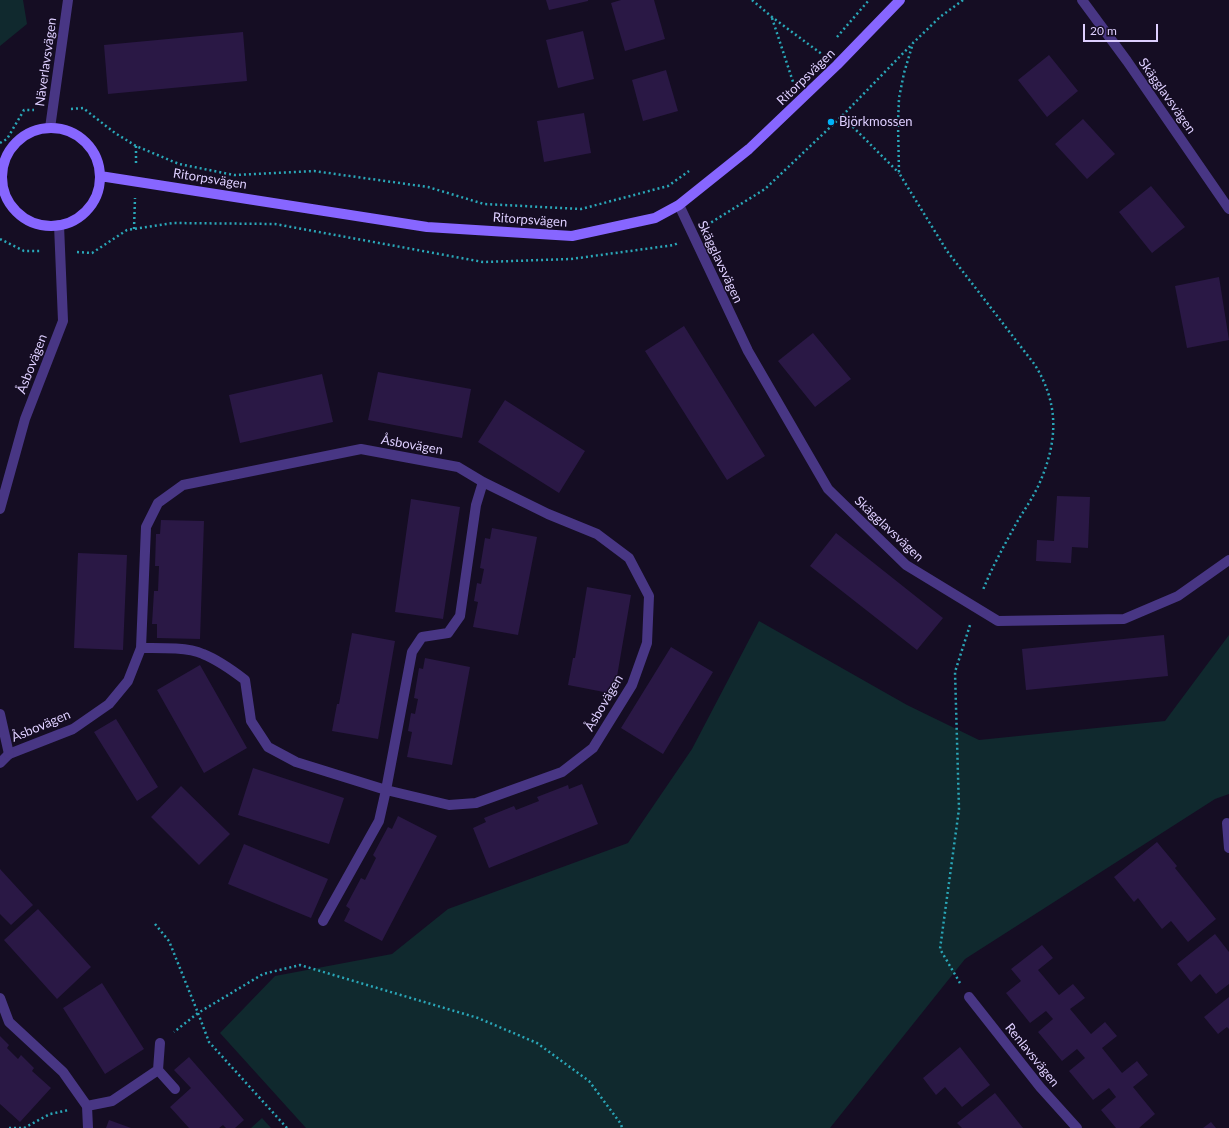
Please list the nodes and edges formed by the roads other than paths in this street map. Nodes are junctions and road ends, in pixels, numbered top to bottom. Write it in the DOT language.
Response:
graph roads {
  1 [pos="68,0"];
  2 [pos="900,0"];
  3 [pos="1082,0"];
  4 [pos="50,128"];
  5 [pos="100,176"];
  6 [pos="1,185"];
  7 [pos="679,205"];
  8 [pos="1229,209"];
  9 [pos="59,225"];
  10 [pos="483,482"];
  11 [pos="0,509"];
  12 [pos="1229,560"];
  13 [pos="141,648"];
  14 [pos="0,714"];
  15 [pos="9,754"];
  16 [pos="0,763"];
  17 [pos="386,790"];
  18 [pos="1227,823"];
  19 [pos="1229,848"];
  20 [pos="323,921"];
  21 [pos="969,997"];
  22 [pos="0,998"];
  23 [pos="160,1043"];
  24 [pos="158,1070"];
  25 [pos="175,1089"];
  26 [pos="87,1106"];
  27 [pos="88,1128"];
  28 [pos="1077,1128"];
  1 -- 4 [label="street, Näverlavsvägen"];
  2 -- 7 [label="street, Ritorpsvägen"];
  3 -- 8 [label="street, Skägglavsvägen"];
  4 -- 5 [label="street"];
  4 -- 6 [label="street"];
  5 -- 7 [label="street, Ritorpsvägen"];
  5 -- 9 [label="street"];
  6 -- 9 [label="street"];
  7 -- 12 [label="street, Skägglavsvägen"];
  9 -- 11 [label="street, Åsbovägen"];
  10 -- 13 [label="street, Åsbovägen"];
  10 -- 17 [label="street"];
  10 -- 17 [label="street, Åsbovägen"];
  13 -- 15 [label="street, Åsbovägen"];
  13 -- 17 [label="street, Åsbovägen"];
  14 -- 15 [label="street, Åsbovägen"];
  15 -- 16 [label="street, Åsbovägen"];
  17 -- 20 [label="street"];
  18 -- 19 [label="street"];
  21 -- 28 [label="street, Renlavsvägen"];
  22 -- 26 [label="street"];
  23 -- 24 [label="street"];
  24 -- 25 [label="street"];
  24 -- 26 [label="street"];
  26 -- 27 [label="street"];
}
